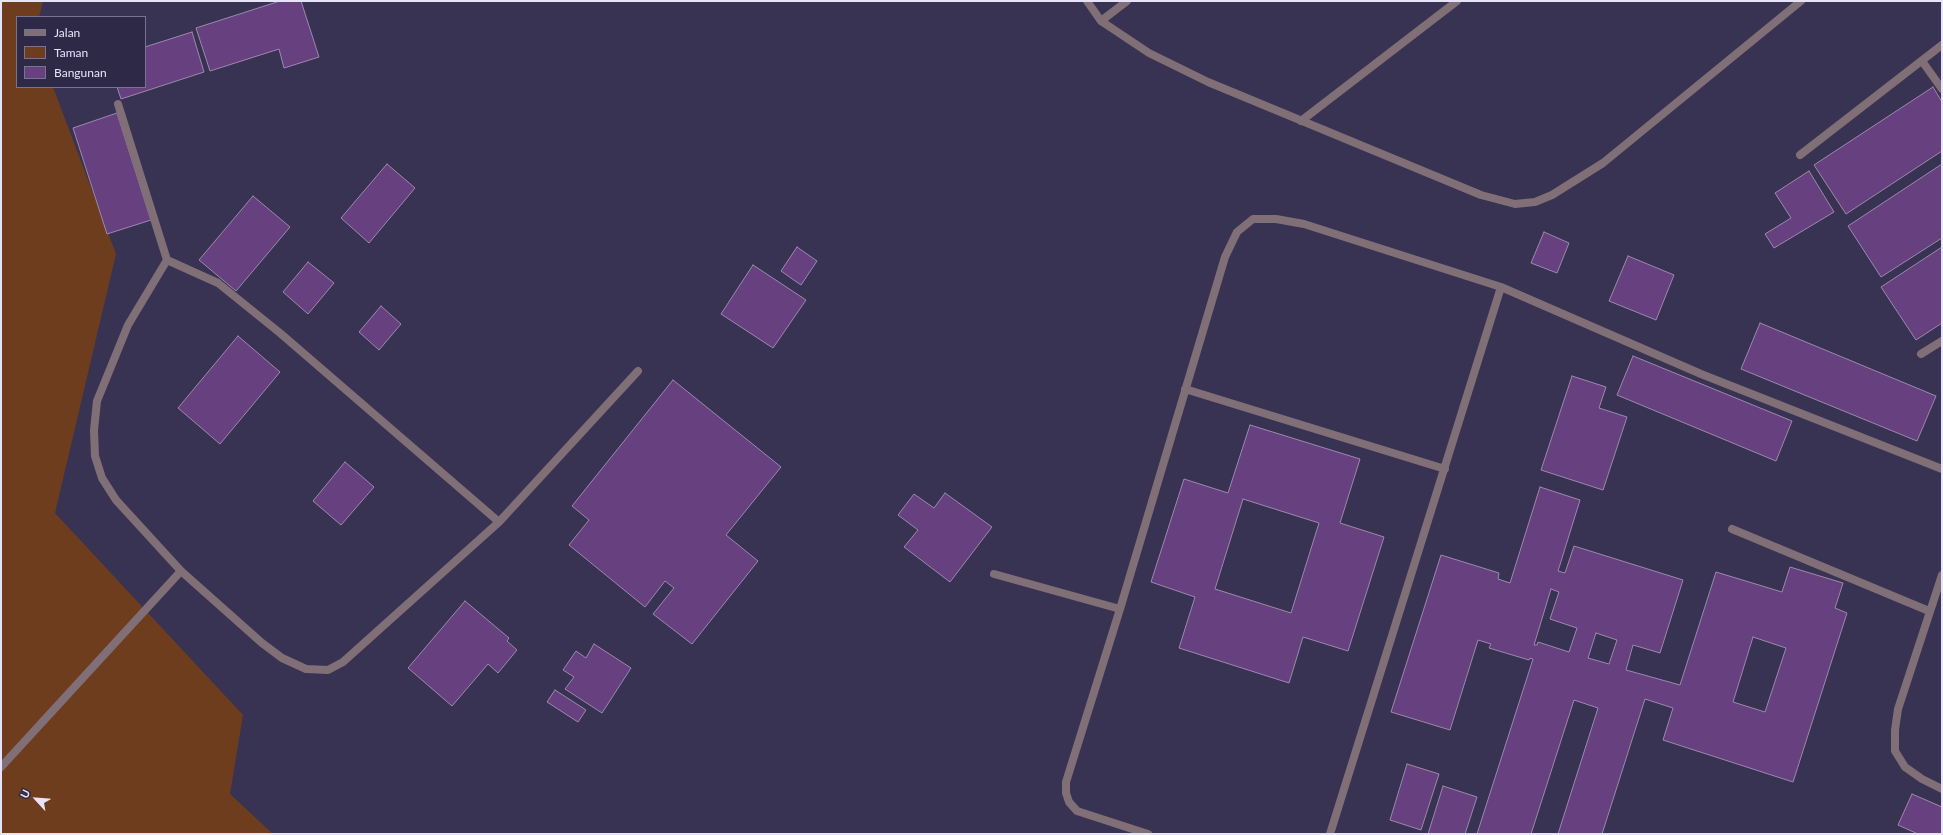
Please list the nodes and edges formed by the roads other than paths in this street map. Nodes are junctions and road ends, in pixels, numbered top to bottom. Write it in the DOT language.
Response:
graph roads {
  1 [pos="1087,1"];
  2 [pos="1127,1"];
  3 [pos="1457,1"];
  4 [pos="1801,1"];
  5 [pos="1101,21"];
  6 [pos="1942,45"];
  7 [pos="1922,60"];
  8 [pos="1942,89"];
  9 [pos="118,104"];
  10 [pos="1301,121"];
  11 [pos="1800,155"];
  12 [pos="167,260"];
  13 [pos="1501,288"];
  14 [pos="1942,341"];
  15 [pos="1921,354"];
  16 [pos="638,371"];
  17 [pos="1185,389"];
  18 [pos="1445,469"];
  19 [pos="1942,469"];
  20 [pos="499,522"];
  21 [pos="1732,529"];
  22 [pos="181,571"];
  23 [pos="994,574"];
  24 [pos="1942,575"];
  25 [pos="1120,609"];
  26 [pos="1929,611"];
  27 [pos="1,767"];
  28 [pos="1942,789"];
  29 [pos="1148,834"];
  30 [pos="1330,834"];
  1 -- 5 [label="street"];
  2 -- 5 [label="street"];
  3 -- 10 [label="street"];
  4 -- 10 [label="street"];
  5 -- 10 [label="street"];
  6 -- 7 [label="street"];
  7 -- 8 [label="street"];
  7 -- 11 [label="street"];
  9 -- 12 [label="street"];
  12 -- 20 [label="street"];
  12 -- 22 [label="street"];
  13 -- 17 [label="street"];
  13 -- 18 [label="street"];
  13 -- 19 [label="street"];
  14 -- 15 [label="street"];
  16 -- 20 [label="street"];
  17 -- 18 [label="street"];
  17 -- 25 [label="street"];
  18 -- 30 [label="street"];
  20 -- 22 [label="street"];
  21 -- 26 [label="street"];
  22 -- 27 [label="street"];
  23 -- 25 [label="street"];
  24 -- 26 [label="street"];
  25 -- 29 [label="street"];
  26 -- 28 [label="street"];
}
